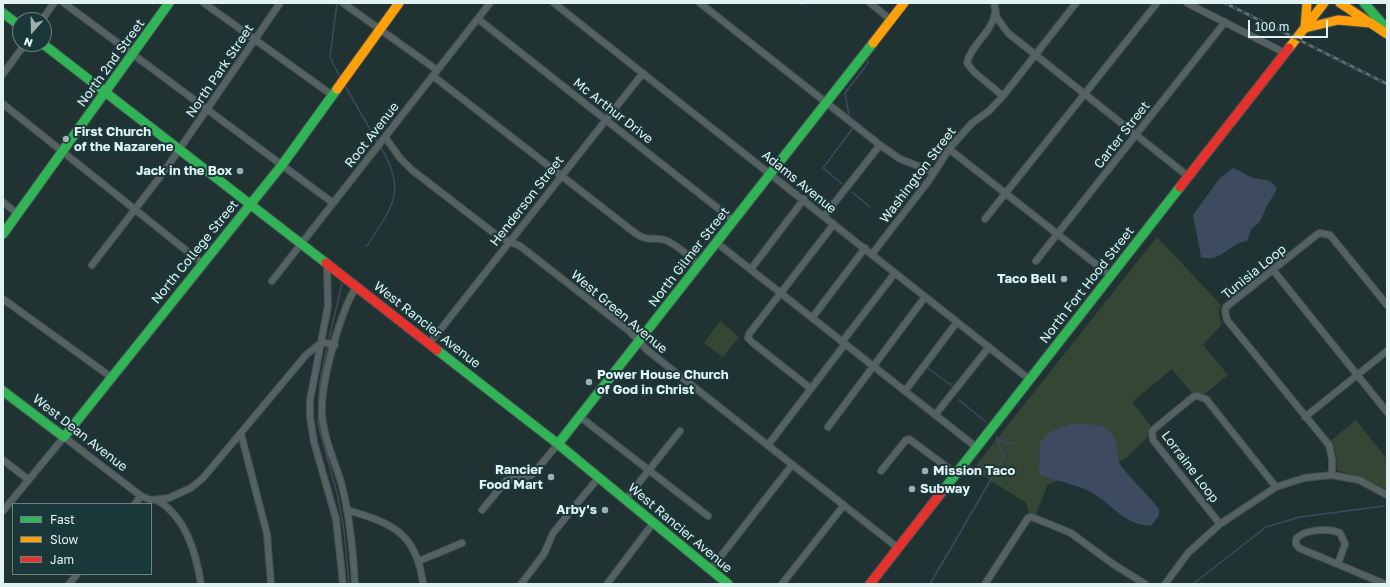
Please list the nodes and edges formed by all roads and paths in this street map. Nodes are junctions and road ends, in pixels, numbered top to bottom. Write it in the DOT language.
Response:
graph roads {
  1 [pos="54,3"];
  2 [pos="64,3"];
  3 [pos="169,3"];
  4 [pos="204,3"];
  5 [pos="280,3"];
  6 [pos="344,3"];
  7 [pos="399,3"];
  8 [pos="554,3"];
  9 [pos="870,3"];
  10 [pos="904,3"];
  11 [pos="994,3"];
  12 [pos="1076,3"];
  13 [pos="1157,3"];
  14 [pos="1188,3"];
  15 [pos="1307,3"];
  16 [pos="1324,3"];
  17 [pos="1340,3"];
  18 [pos="1364,3"];
  19 [pos="487,4"];
  20 [pos="702,4"];
  21 [pos="48,12"];
  22 [pos="995,12"];
  23 [pos="3,13"];
  24 [pos="478,18"];
  25 [pos="12,20"];
  26 [pos="891,20"];
  27 [pos="1225,22"];
  28 [pos="1371,23"];
  29 [pos="1305,28"];
  30 [pos="380,29"];
  31 [pos="1387,29"];
  32 [pos="1387,34"];
  33 [pos="255,39"];
  34 [pos="52,51"];
  35 [pos="19,52"];
  36 [pos="133,53"];
  37 [pos="1285,53"];
  38 [pos="1035,55"];
  39 [pos="435,73"];
  40 [pos="642,73"];
  41 [pos="3,74"];
  42 [pos="334,92"];
  43 [pos="105,93"];
  44 [pos="1084,95"];
  45 [pos="1003,96"];
  46 [pos="826,103"];
  47 [pos="3,104"];
  48 [pos="208,109"];
  49 [pos="605,119"];
  50 [pos="1136,135"];
  51 [pos="383,139"];
  52 [pos="880,145"];
  53 [pos="949,149"];
  54 [pos="179,150"];
  55 [pos="63,152"];
  56 [pos="282,164"];
  57 [pos="934,172"];
  58 [pos="771,174"];
  59 [pos="562,176"];
  60 [pos="1189,177"];
  61 [pos="1006,194"];
  62 [pos="804,199"];
  63 [pos="3,202"];
  64 [pos="333,203"];
  65 [pos="250,206"];
  66 [pos="135,209"];
  67 [pos="18,214"];
  68 [pos="824,216"];
  69 [pos="985,219"];
  70 [pos="734,221"];
  71 [pos="834,224"];
  72 [pos="3,234"];
  73 [pos="1058,234"];
  74 [pos="510,241"];
  75 [pos="717,243"];
  76 [pos="300,245"];
  77 [pos="865,248"];
  78 [pos="872,254"];
  79 [pos="1036,261"];
  80 [pos="202,263"];
  81 [pos="327,264"];
  82 [pos="699,264"];
  83 [pos="92,265"];
  84 [pos="751,269"];
  85 [pos="1273,270"];
  86 [pos="895,273"];
  87 [pos="1110,276"];
  88 [pos="272,281"];
  89 [pos="356,287"];
  90 [pos="780,293"];
  91 [pos="925,297"];
  92 [pos="3,299"];
  93 [pos="1387,305"];
  94 [pos="812,318"];
  95 [pos="957,322"];
  96 [pos="322,342"];
  97 [pos="638,342"];
  98 [pos="843,343"];
  99 [pos="429,344"];
  100 [pos="335,345"];
  101 [pos="989,347"];
  102 [pos="1387,352"];
  103 [pos="873,366"];
  104 [pos="1358,375"];
  105 [pos="112,377"];
  106 [pos="1030,379"];
  107 [pos="810,388"];
  108 [pos="3,391"];
  109 [pos="905,391"];
  110 [pos="1387,412"];
  111 [pos="935,415"];
  112 [pos="579,416"];
  113 [pos="1305,417"];
  114 [pos="828,427"];
  115 [pos="680,431"];
  116 [pos="241,434"];
  117 [pos="64,437"];
  118 [pos="558,444"];
  119 [pos="768,445"];
  120 [pos="976,447"];
  121 [pos="3,460"];
  122 [pos="792,464"];
  123 [pos="649,469"];
  124 [pos="880,472"];
  125 [pos="955,473"];
  126 [pos="1332,475"];
  127 [pos="599,477"];
  128 [pos="29,480"];
  129 [pos="1276,487"];
  130 [pos="1387,495"];
  131 [pos="141,496"];
  132 [pos="626,499"];
  133 [pos="157,500"];
  134 [pos="136,503"];
  135 [pos="844,505"];
  136 [pos="347,510"];
  137 [pos="482,510"];
  138 [pos="3,511"];
  139 [pos="708,516"];
  140 [pos="654,522"];
  141 [pos="1220,524"];
  142 [pos="462,543"];
  143 [pos="898,548"];
  144 [pos="419,561"];
  145 [pos="1338,564"];
  146 [pos="710,570"];
  147 [pos="77,575"];
  148 [pos="70,584"];
  149 [pos="201,584"];
  150 [pos="271,584"];
  151 [pos="343,584"];
  152 [pos="355,584"];
  153 [pos="423,584"];
  154 [pos="521,584"];
  155 [pos="607,584"];
  156 [pos="728,584"];
  157 [pos="782,584"];
  158 [pos="870,584"];
  159 [pos="985,584"];
  160 [pos="1145,584"];
  161 [pos="1165,584"];
  162 [pos="1385,584"];
  1 -- 21 [label="street"];
  2 -- 36 [label="street"];
  3 -- 36 [label="main road, North 2nd Street"];
  4 -- 33 [label="street"];
  5 -- 33 [label="street, North Park Street"];
  6 -- 30 [label="street"];
  7 -- 30 [label="main road, North College Street"];
  8 -- 40 [label="street, Adams Avenue"];
  9 -- 26 [label="street"];
  10 -- 26 [label="main road, North Gilmer Street"];
  11 -- 22 [label="street"];
  12 -- 38 [label="street, Washington Street"];
  13 -- 44 [label="street"];
  14 -- 27 [label="street"];
  15 -- 29 [label="main road"];
  16 -- 29 [label="main road, North Fort Hood Street"];
  17 -- 28 [label="main road"];
  18 -- 31 [label="main road"];
  19 -- 24 [label="street, Root Avenue"];
  20 -- 46 [label="street"];
  22 -- 38 [label="street"];
  22 -- 45 [label="street"];
  23 -- 25 [label="main road"];
  24 -- 39 [label="street, Root Avenue"];
  24 -- 49 [label="street, Mc Arthur Drive"];
  26 -- 46 [label="main road, North Gilmer Street"];
  27 -- 37 [label="street"];
  27 -- 50 [label="street, Carter Street"];
  28 -- 29 [label="main road"];
  28 -- 32 [label="main road"];
  29 -- 37 [label="main road, North Fort Hood Street"];
  30 -- 39 [label="street"];
  30 -- 42 [label="main road, North College Street"];
  33 -- 42 [label="street"];
  33 -- 48 [label="street, North Park Street"];
  34 -- 43 [label="main road, West Rancier Avenue"];
  35 -- 41 [label="street"];
  36 -- 43 [label="main road, North 2nd Street"];
  36 -- 48 [label="street"];
  37 -- 60 [label="main road, North Fort Hood Street"];
  38 -- 44 [label="street"];
  38 -- 45 [label="street, Washington Street"];
  39 -- 51 [label="street, Root Avenue"];
  39 -- 59 [label="street"];
  40 -- 49 [label="street, Henderson Street"];
  40 -- 58 [label="street, Adams Avenue"];
  42 -- 56 [label="main road, North College Street"];
  43 -- 54 [label="main road, West Rancier Avenue"];
  43 -- 55 [label="main road, North 2nd Street"];
  44 -- 50 [label="street"];
  44 -- 61 [label="street"];
  45 -- 53 [label="street, Washington Street"];
  46 -- 52 [label="street"];
  46 -- 58 [label="main road, North Gilmer Street"];
  47 -- 55 [label="street"];
  48 -- 54 [label="street, North Park Street"];
  48 -- 56 [label="street"];
  49 -- 59 [label="street, Henderson Street"];
  49 -- 70 [label="street, Mc Arthur Drive"];
  50 -- 60 [label="street"];
  50 -- 73 [label="street, Carter Street"];
  51 -- 64 [label="street, Root Avenue"];
  51 -- 74 [label="street, West Green Avenue"];
  52 -- 57 [label="street"];
  52 -- 68 [label="street"];
  53 -- 57 [label="street, Washington Street"];
  53 -- 61 [label="street"];
  54 -- 65 [label="main road, West Rancier Avenue"];
  54 -- 66 [label="street, North Park Street"];
  55 -- 66 [label="street"];
  55 -- 67 [label="main road, North 2nd Street"];
  56 -- 64 [label="street"];
  56 -- 65 [label="main road, North College Street"];
  57 -- 78 [label="street, Washington Street"];
  58 -- 62 [label="street, Adams Avenue"];
  58 -- 70 [label="main road, North Gilmer Street"];
  59 -- 74 [label="street, Henderson Street"];
  59 -- 82 [label="street"];
  60 -- 87 [label="main road, North Fort Hood Street"];
  61 -- 69 [label="street"];
  61 -- 73 [label="street"];
  62 -- 68 [label="street, Adams Avenue"];
  62 -- 84 [label="street"];
  63 -- 67 [label="street"];
  64 -- 76 [label="street, Root Avenue"];
  65 -- 76 [label="main road, West Rancier Avenue"];
  65 -- 80 [label="main road, North College Street"];
  66 -- 80 [label="street"];
  66 -- 83 [label="street, North Park Street"];
  67 -- 72 [label="main road, North 2nd Street"];
  68 -- 71 [label="street, Adams Avenue"];
  70 -- 75 [label="main road, North Gilmer Street"];
  71 -- 77 [label="street, Adams Avenue"];
  71 -- 90 [label="street"];
  73 -- 79 [label="street, Carter Street"];
  73 -- 87 [label="street"];
  74 -- 97 [label="street, West Green Avenue"];
  74 -- 99 [label="street, Henderson Street"];
  75 -- 82 [label="main road, North Gilmer Street"];
  75 -- 84 [label="street"];
  76 -- 81 [label="main road, West Rancier Avenue"];
  76 -- 88 [label="street, Root Avenue"];
  77 -- 78 [label="street, Adams Avenue"];
  77 -- 94 [label="street"];
  78 -- 86 [label="street, Adams Avenue"];
  80 -- 105 [label="main road, North College Street"];
  81 -- 89 [label="main road, West Rancier Avenue"];
  81 -- 96 [label="street"];
  82 -- 97 [label="main road, North Gilmer Street"];
  84 -- 90 [label="street"];
  85 -- 93 [label="street, Tunisia Loop"];
  85 -- 104 [label="street"];
  85 -- 113 [label="street, Tunisia Loop"];
  86 -- 91 [label="street, Adams Avenue"];
  86 -- 98 [label="street"];
  87 -- 106 [label="main road, North Fort Hood Street"];
  89 -- 99 [label="main road, West Rancier Avenue"];
  89 -- 100 [label="street"];
  90 -- 94 [label="street"];
  90 -- 107 [label="street"];
  91 -- 95 [label="street, Adams Avenue"];
  91 -- 103 [label="street"];
  92 -- 105 [label="street"];
  94 -- 98 [label="street"];
  95 -- 101 [label="street, Adams Avenue"];
  95 -- 109 [label="street"];
  96 -- 100 [label="street"];
  96 -- 116 [label="street"];
  96 -- 151 [label="street"];
  97 -- 112 [label="main road, North Gilmer Street"];
  97 -- 119 [label="street, West Green Avenue"];
  98 -- 103 [label="street"];
  98 -- 107 [label="street"];
  99 -- 118 [label="main road, West Rancier Avenue"];
  100 -- 136 [label="street"];
  101 -- 106 [label="street, Adams Avenue"];
  101 -- 111 [label="street"];
  102 -- 104 [label="street"];
  103 -- 109 [label="street"];
  103 -- 114 [label="street"];
  104 -- 110 [label="street"];
  104 -- 113 [label="street"];
  105 -- 117 [label="main road, North College Street"];
  106 -- 120 [label="main road, North Fort Hood Street"];
  107 -- 119 [label="street"];
  108 -- 117 [label="main road, West Dean Avenue"];
  109 -- 111 [label="street"];
  111 -- 120 [label="street"];
  112 -- 118 [label="main road, North Gilmer Street"];
  112 -- 123 [label="street"];
  113 -- 126 [label="street, Tunisia Loop"];
  115 -- 123 [label="street"];
  116 -- 133 [label="street"];
  116 -- 150 [label="street"];
  117 -- 128 [label="street, North College Street"];
  117 -- 131 [label="street, West Dean Avenue"];
  118 -- 127 [label="main road, West Rancier Avenue"];
  118 -- 137 [label="street, North Gilmer Street"];
  119 -- 122 [label="street, West Green Avenue"];
  120 -- 125 [label="main road, North Fort Hood Street"];
  121 -- 128 [label="street"];
  122 -- 135 [label="street, West Green Avenue"];
  122 -- 146 [label="street"];
  123 -- 132 [label="street"];
  123 -- 139 [label="street"];
  124 -- 125 [label="street"];
  125 -- 143 [label="main road, North Fort Hood Street"];
  126 -- 129 [label="street"];
  126 -- 130 [label="street"];
  127 -- 132 [label="main road, West Rancier Avenue"];
  127 -- 154 [label="street"];
  128 -- 138 [label="street, North College Street"];
  129 -- 141 [label="street"];
  129 -- 141 [label="street, Lorraine Loop"];
  131 -- 133 [label="street"];
  131 -- 134 [label="street"];
  132 -- 140 [label="main road, West Rancier Avenue"];
  133 -- 149 [label="street"];
  135 -- 143 [label="street, West Green Avenue"];
  135 -- 157 [label="street"];
  136 -- 144 [label="street"];
  136 -- 152 [label="street"];
  140 -- 146 [label="main road, West Rancier Avenue"];
  140 -- 155 [label="street"];
  141 -- 161 [label="street"];
  142 -- 144 [label="street"];
  143 -- 158 [label="main road, North Fort Hood Street"];
  144 -- 153 [label="street"];
  145 -- 145 [label="street"];
  145 -- 162 [label="street"];
  146 -- 156 [label="main road, West Rancier Avenue"];
  147 -- 148 [label="street"];
  159 -- 160 [label="street"];
}
